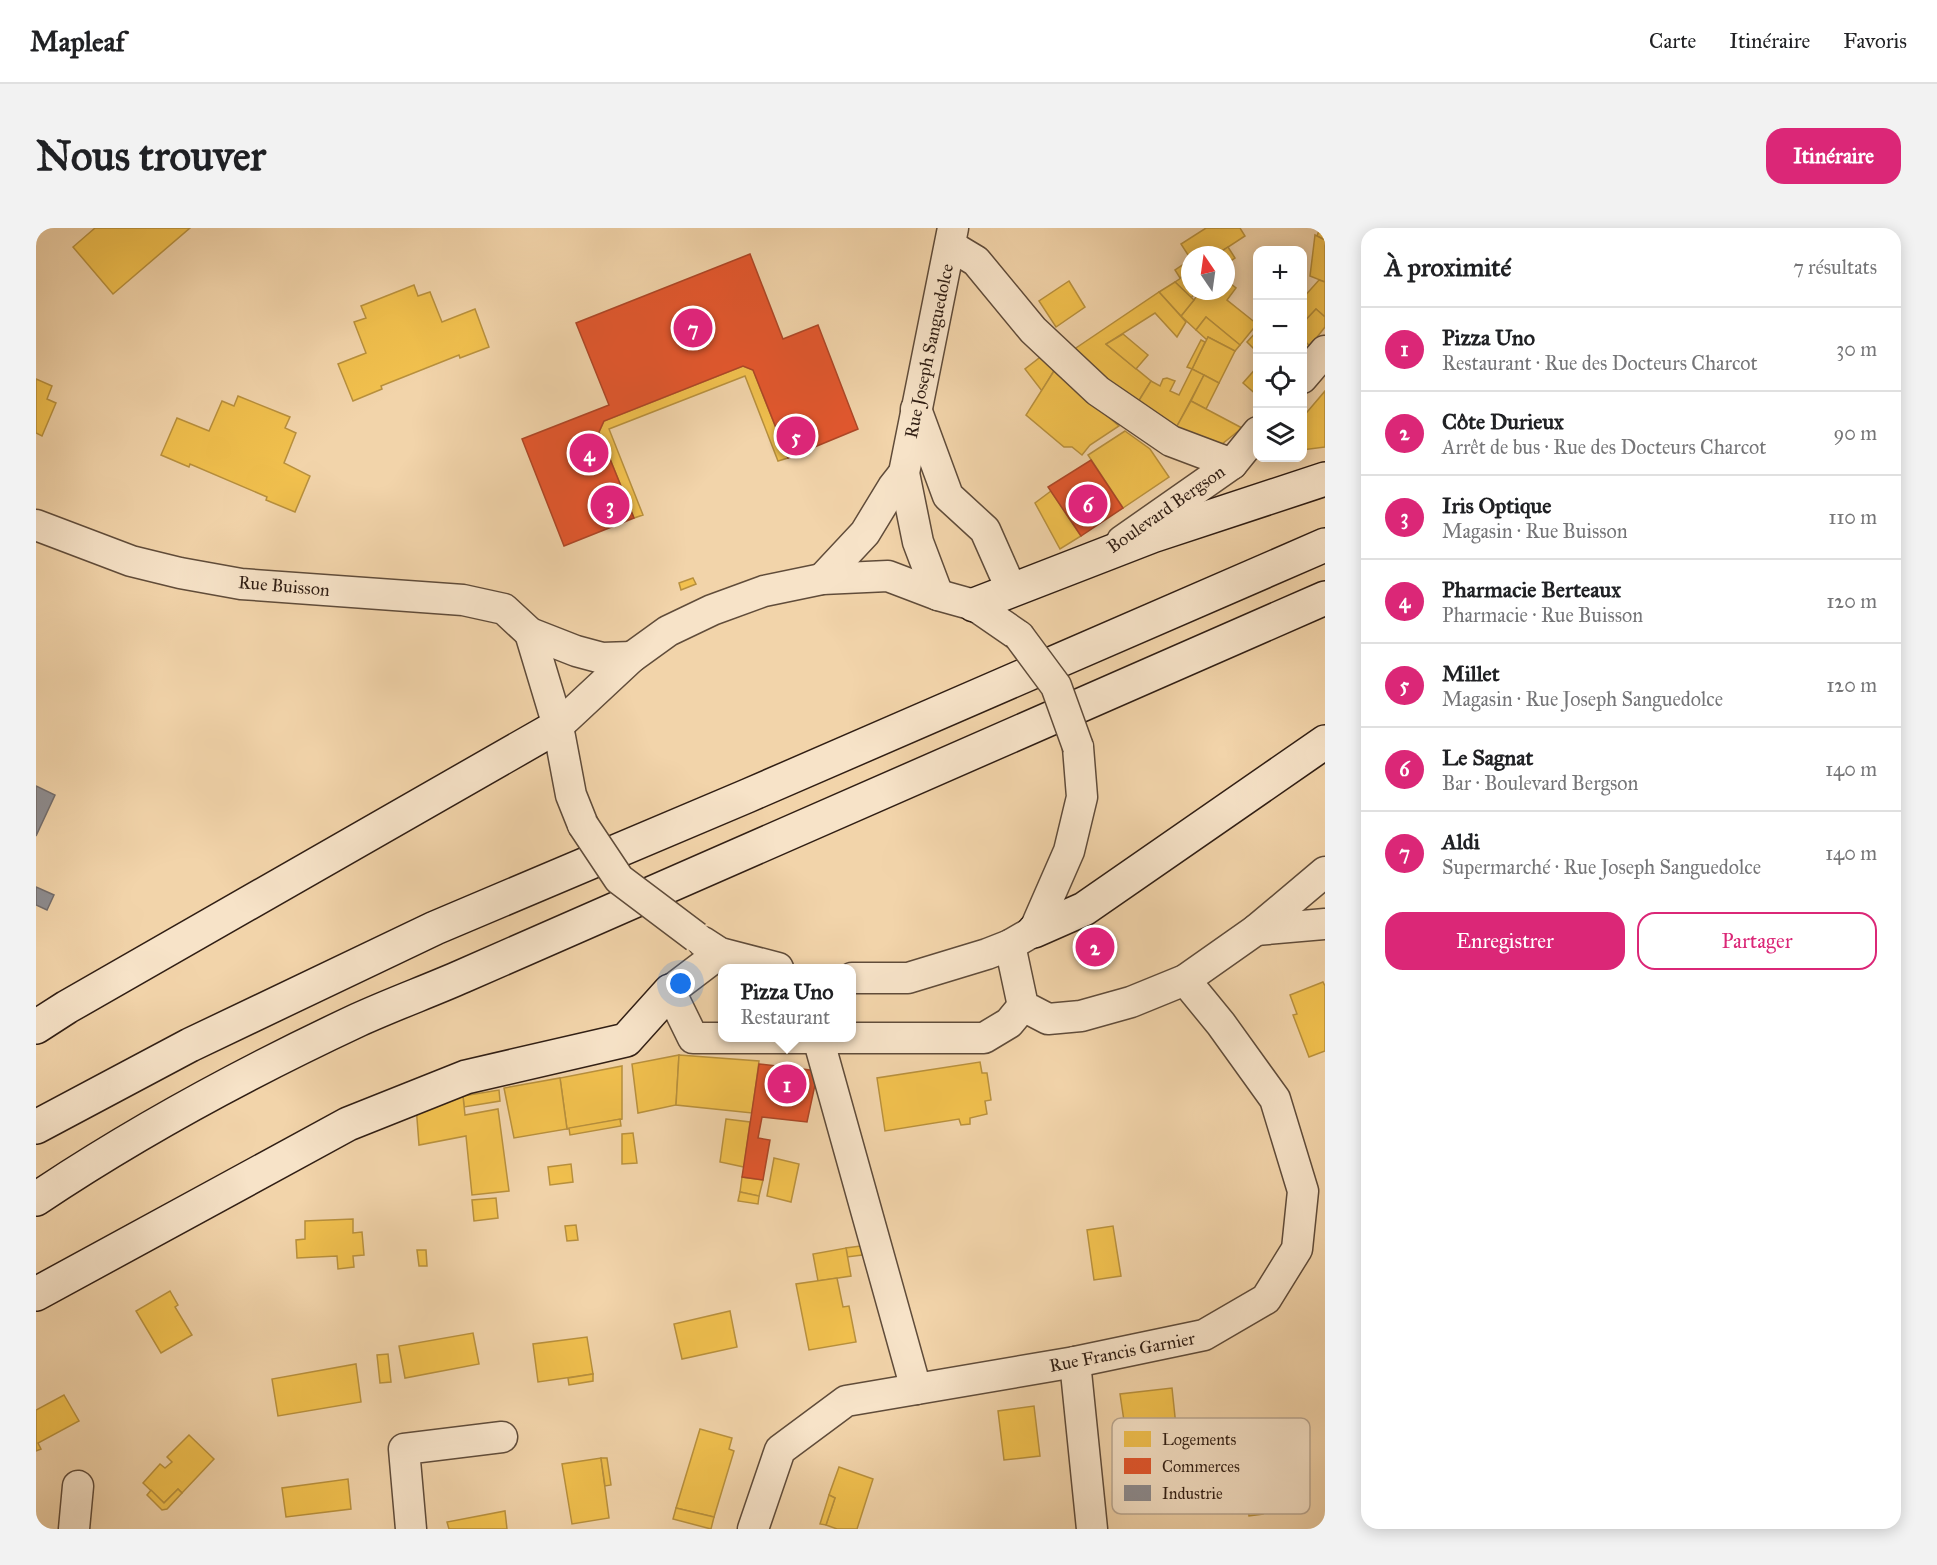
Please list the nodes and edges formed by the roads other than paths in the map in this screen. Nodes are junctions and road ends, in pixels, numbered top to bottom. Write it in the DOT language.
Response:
graph roads {
  1 [pos="952,237"];
  2 [pos="1325,351"];
  3 [pos="1307,372"];
  4 [pos="916,408"];
  5 [pos="1253,437"];
  6 [pos="1232,464"];
  7 [pos="903,473"];
  8 [pos="1325,479"];
  9 [pos="36,525"];
  10 [pos="1325,545"];
  11 [pos="1097,558"];
  12 [pos="822,579"];
  13 [pos="1012,591"];
  14 [pos="938,595"];
  15 [pos="1325,598"];
  16 [pos="974,605"];
  17 [pos="530,633"];
  18 [pos="632,657"];
  19 [pos="558,726"];
  20 [pos="1325,742"];
  21 [pos="1325,872"];
  22 [pos="1325,924"];
  23 [pos="1256,930"];
  24 [pos="1022,938"];
  25 [pos="708,945"];
  26 [pos="763,964"];
  27 [pos="856,978"];
  28 [pos="1185,980"];
  29 [pos="670,991"];
  30 [pos="1035,1013"];
  31 [pos="36,1027"];
  32 [pos="718,1038"];
  33 [pos="856,1038"];
  34 [pos="819,1042"];
  35 [pos="36,1127"];
  36 [pos="36,1198"];
  37 [pos="36,1294"];
  38 [pos="1075,1362"];
  39 [pos="916,1389"];
  40 [pos="502,1437"];
  41 [pos="78,1486"];
  42 [pos="74,1529"];
  43 [pos="411,1529"];
  44 [pos="753,1529"];
  45 [pos="1092,1529"];
  1 -- 4 [label="street, Rue Joseph Sanguedolce"];
  1 -- 6 [label="street"];
  2 -- 3 [label="street"];
  4 -- 7 [label="street, Rue Joseph Sanguedolce"];
  4 -- 13 [label="street"];
  5 -- 6 [label="street, Boulevard Bergson"];
  6 -- 11 [label="street, Boulevard Bergson"];
  7 -- 12 [label="street"];
  7 -- 14 [label="street"];
  8 -- 11 [label="main road"];
  9 -- 17 [label="street, Rue Buisson"];
  10 -- 35 [label="main road"];
  11 -- 13 [label="main road"];
  12 -- 14 [label="street"];
  12 -- 18 [label="street"];
  13 -- 16 [label="main road"];
  14 -- 16 [label="street"];
  15 -- 36 [label="main road"];
  16 -- 24 [label="street, bridge"];
  17 -- 18 [label="street, Rue Buisson"];
  17 -- 19 [label="street"];
  18 -- 19 [label="street"];
  19 -- 25 [label="street, bridge"];
  19 -- 31 [label="main road"];
  20 -- 24 [label="main road"];
  21 -- 23 [label="street"];
  22 -- 23 [label="street"];
  23 -- 28 [label="street"];
  24 -- 27 [label="street"];
  24 -- 30 [label="street"];
  25 -- 26 [label="street"];
  25 -- 29 [label="street"];
  28 -- 30 [label="street"];
  28 -- 38 [label="street, Rue Francis Garnier"];
  29 -- 32 [label="street"];
  29 -- 37 [label="main road"];
  30 -- 33 [label="street"];
  34 -- 39 [label="street"];
  38 -- 39 [label="street, Rue Francis Garnier"];
  38 -- 45 [label="street"];
  39 -- 44 [label="street, Rue Francis Garnier"];
  40 -- 43 [label="street"];
  41 -- 42 [label="street"];
}
